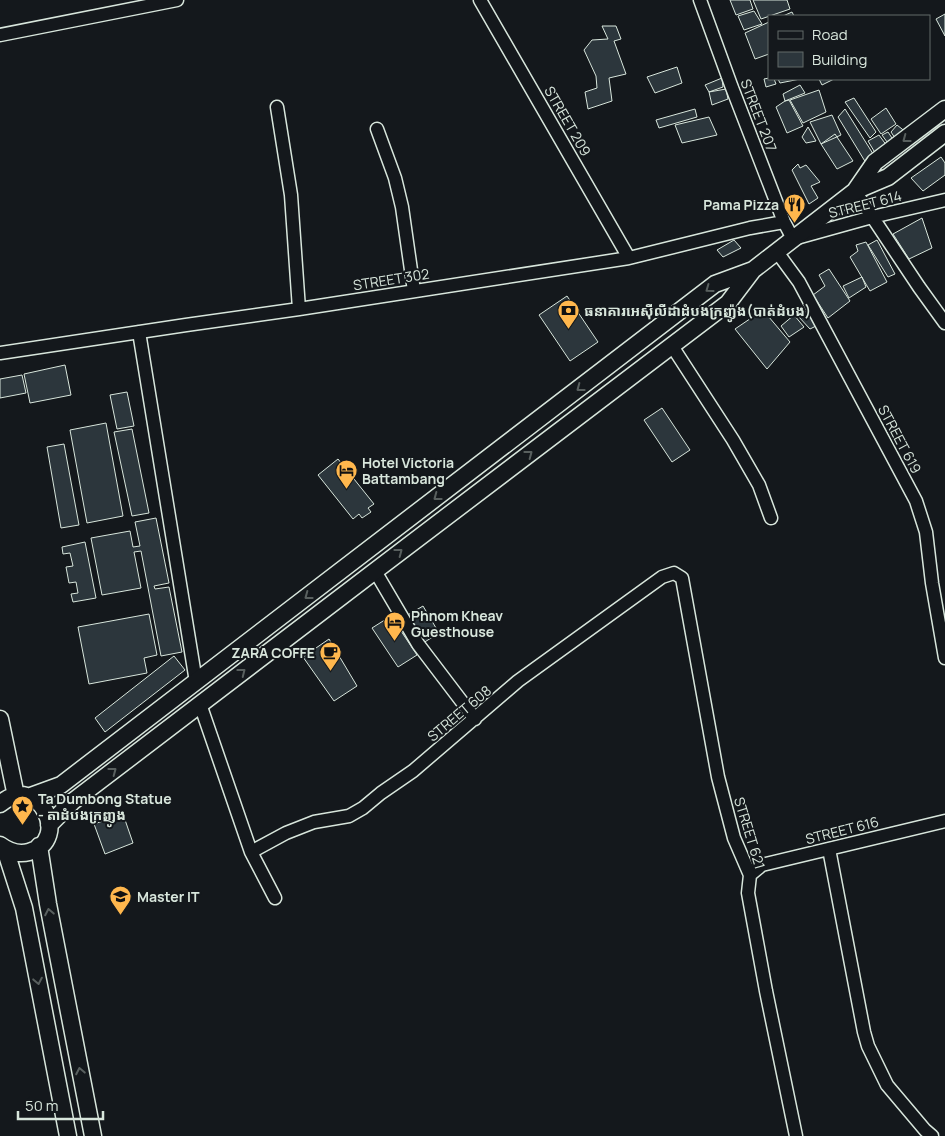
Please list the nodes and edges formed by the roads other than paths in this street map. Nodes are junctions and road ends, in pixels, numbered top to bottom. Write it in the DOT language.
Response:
graph roads {
  1 [pos="178,0"];
  2 [pos="480,0"];
  3 [pos="700,0"];
  4 [pos="0,35"];
  5 [pos="277,107"];
  6 [pos="945,109"];
  7 [pos="377,129"];
  8 [pos="945,133"];
  9 [pos="854,191"];
  10 [pos="945,200"];
  11 [pos="872,217"];
  12 [pos="784,222"];
  13 [pos="792,239"];
  14 [pos="776,252"];
  15 [pos="629,258"];
  16 [pos="754,270"];
  17 [pos="414,291"];
  18 [pos="299,309"];
  19 [pos="945,323"];
  20 [pos="139,332"];
  21 [pos="672,346"];
  22 [pos="0,354"];
  23 [pos="771,518"];
  24 [pos="375,570"];
  25 [pos="674,573"];
  26 [pos="945,658"];
  27 [pos="196,682"];
  28 [pos="200,704"];
  29 [pos="0,719"];
  30 [pos="475,719"];
  31 [pos="22,796"];
  32 [pos="0,804"];
  33 [pos="945,821"];
  34 [pos="49,825"];
  35 [pos="39,846"];
  36 [pos="3,847"];
  37 [pos="829,849"];
  38 [pos="251,852"];
  39 [pos="750,875"];
  40 [pos="275,898"];
  41 [pos="68,1136"];
  42 [pos="93,1136"];
  43 [pos="796,1136"];
  44 [pos="932,1136"];
  1 -- 4 [label="street"];
  2 -- 15 [label="street, STREET 209"];
  3 -- 12 [label="street, STREET 207"];
  5 -- 18 [label="street"];
  6 -- 9 [label="main road, one-way"];
  7 -- 17 [label="street"];
  8 -- 9 [label="main road"];
  9 -- 11 [label="street"];
  9 -- 13 [label="main road"];
  10 -- 11 [label="street, STREET 614"];
  11 -- 13 [label="street, STREET 614"];
  11 -- 19 [label="street"];
  12 -- 13 [label="street, STREET 207"];
  12 -- 15 [label="street, STREET 302"];
  13 -- 14 [label="main road"];
  14 -- 16 [label="main road"];
  14 -- 26 [label="street, STREET 619"];
  15 -- 17 [label="street, STREET 302"];
  16 -- 21 [label="main road"];
  16 -- 27 [label="main road, one-way"];
  17 -- 18 [label="street, STREET 302"];
  18 -- 20 [label="street, STREET 302"];
  20 -- 22 [label="street, STREET 302"];
  20 -- 27 [label="street"];
  21 -- 23 [label="street"];
  24 -- 21 [label="main road, one-way"];
  28 -- 24 [label="main road, one-way"];
  24 -- 30 [label="street"];
  25 -- 30 [label="street, STREET 608"];
  25 -- 39 [label="street, STREET 621"];
  27 -- 31 [label="main road"];
  34 -- 28 [label="main road, one-way"];
  28 -- 38 [label="street"];
  29 -- 31 [label="main road"];
  30 -- 38 [label="street, STREET 608"];
  31 -- 32 [label="main road"];
  31 -- 34 [label="main road"];
  33 -- 37 [label="street, STREET 616"];
  34 -- 35 [label="main road"];
  35 -- 36 [label="main road"];
  42 -- 35 [label="main road, one-way"];
  36 -- 41 [label="main road, one-way"];
  37 -- 39 [label="street, STREET 616"];
  37 -- 44 [label="street"];
  38 -- 40 [label="street"];
  39 -- 43 [label="street, STREET 621"];
}
